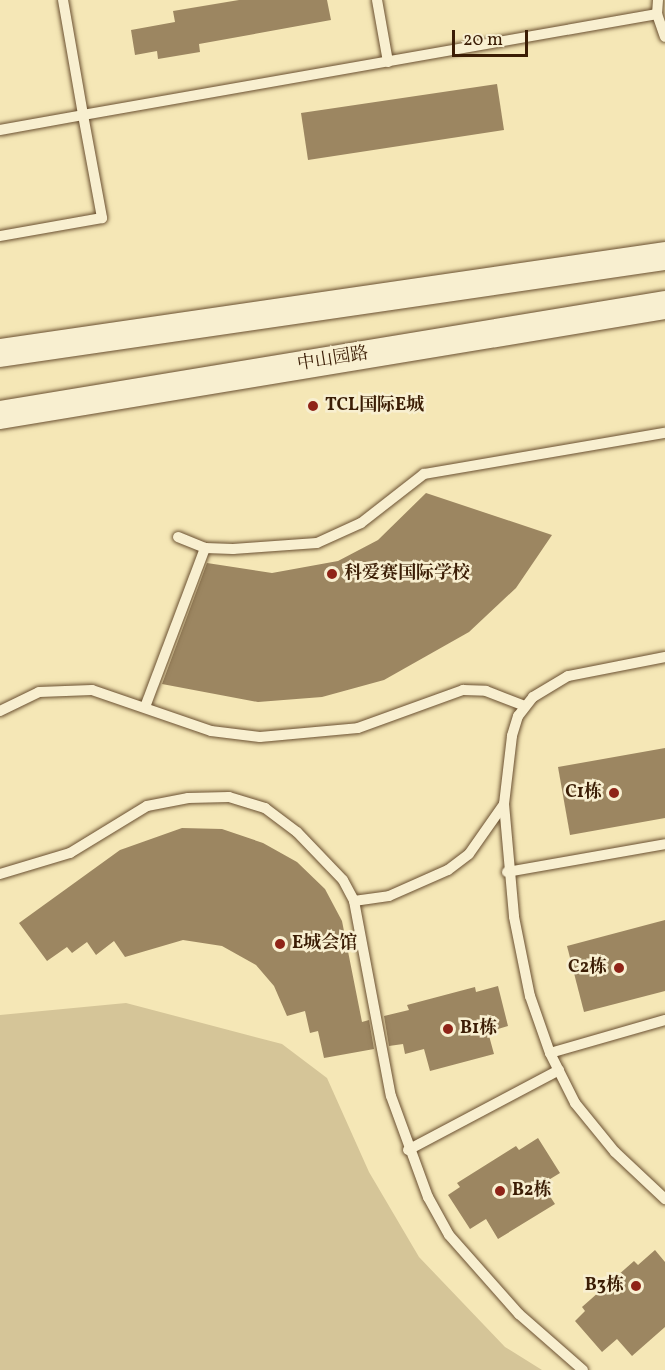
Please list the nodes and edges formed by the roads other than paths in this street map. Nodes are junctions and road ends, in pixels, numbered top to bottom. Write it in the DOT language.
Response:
graph roads {
  1 [pos="63,0"];
  2 [pos="377,0"];
  3 [pos="658,0"];
  4 [pos="657,14"];
  5 [pos="665,37"];
  6 [pos="388,62"];
  7 [pos="83,115"];
  8 [pos="0,130"];
  9 [pos="0,236"];
  10 [pos="665,256"];
  11 [pos="665,305"];
  12 [pos="0,353"];
  13 [pos="0,415"];
  14 [pos="665,433"];
  15 [pos="178,537"];
  16 [pos="205,548"];
  17 [pos="665,657"];
  18 [pos="525,706"];
  19 [pos="145,707"];
  20 [pos="0,711"];
  21 [pos="504,804"];
  22 [pos="665,844"];
  23 [pos="507,872"];
  24 [pos="0,874"];
  25 [pos="354,901"];
  26 [pos="665,1020"];
  27 [pos="550,1053"];
  28 [pos="559,1070"];
  29 [pos="408,1150"];
  30 [pos="665,1199"];
  31 [pos="583,1370"];
  1 -- 7 [label="lane"];
  2 -- 6 [label="lane"];
  3 -- 4 [label="lane"];
  4 -- 5 [label="lane"];
  4 -- 6 [label="lane"];
  6 -- 7 [label="lane"];
  7 -- 8 [label="lane"];
  7 -- 9 [label="lane"];
  10 -- 12 [label="main road"];
  11 -- 13 [label="main road, 中山园路"];
  14 -- 16 [label="lane"];
  15 -- 16 [label="lane"];
  16 -- 19 [label="lane"];
  17 -- 18 [label="lane"];
  18 -- 19 [label="lane"];
  18 -- 21 [label="lane"];
  19 -- 20 [label="lane"];
  21 -- 23 [label="lane"];
  21 -- 25 [label="lane"];
  22 -- 23 [label="lane"];
  23 -- 27 [label="lane"];
  24 -- 25 [label="lane"];
  25 -- 29 [label="lane"];
  26 -- 27 [label="lane"];
  27 -- 28 [label="lane"];
  28 -- 29 [label="lane"];
  28 -- 30 [label="lane"];
  29 -- 31 [label="lane"];
}
